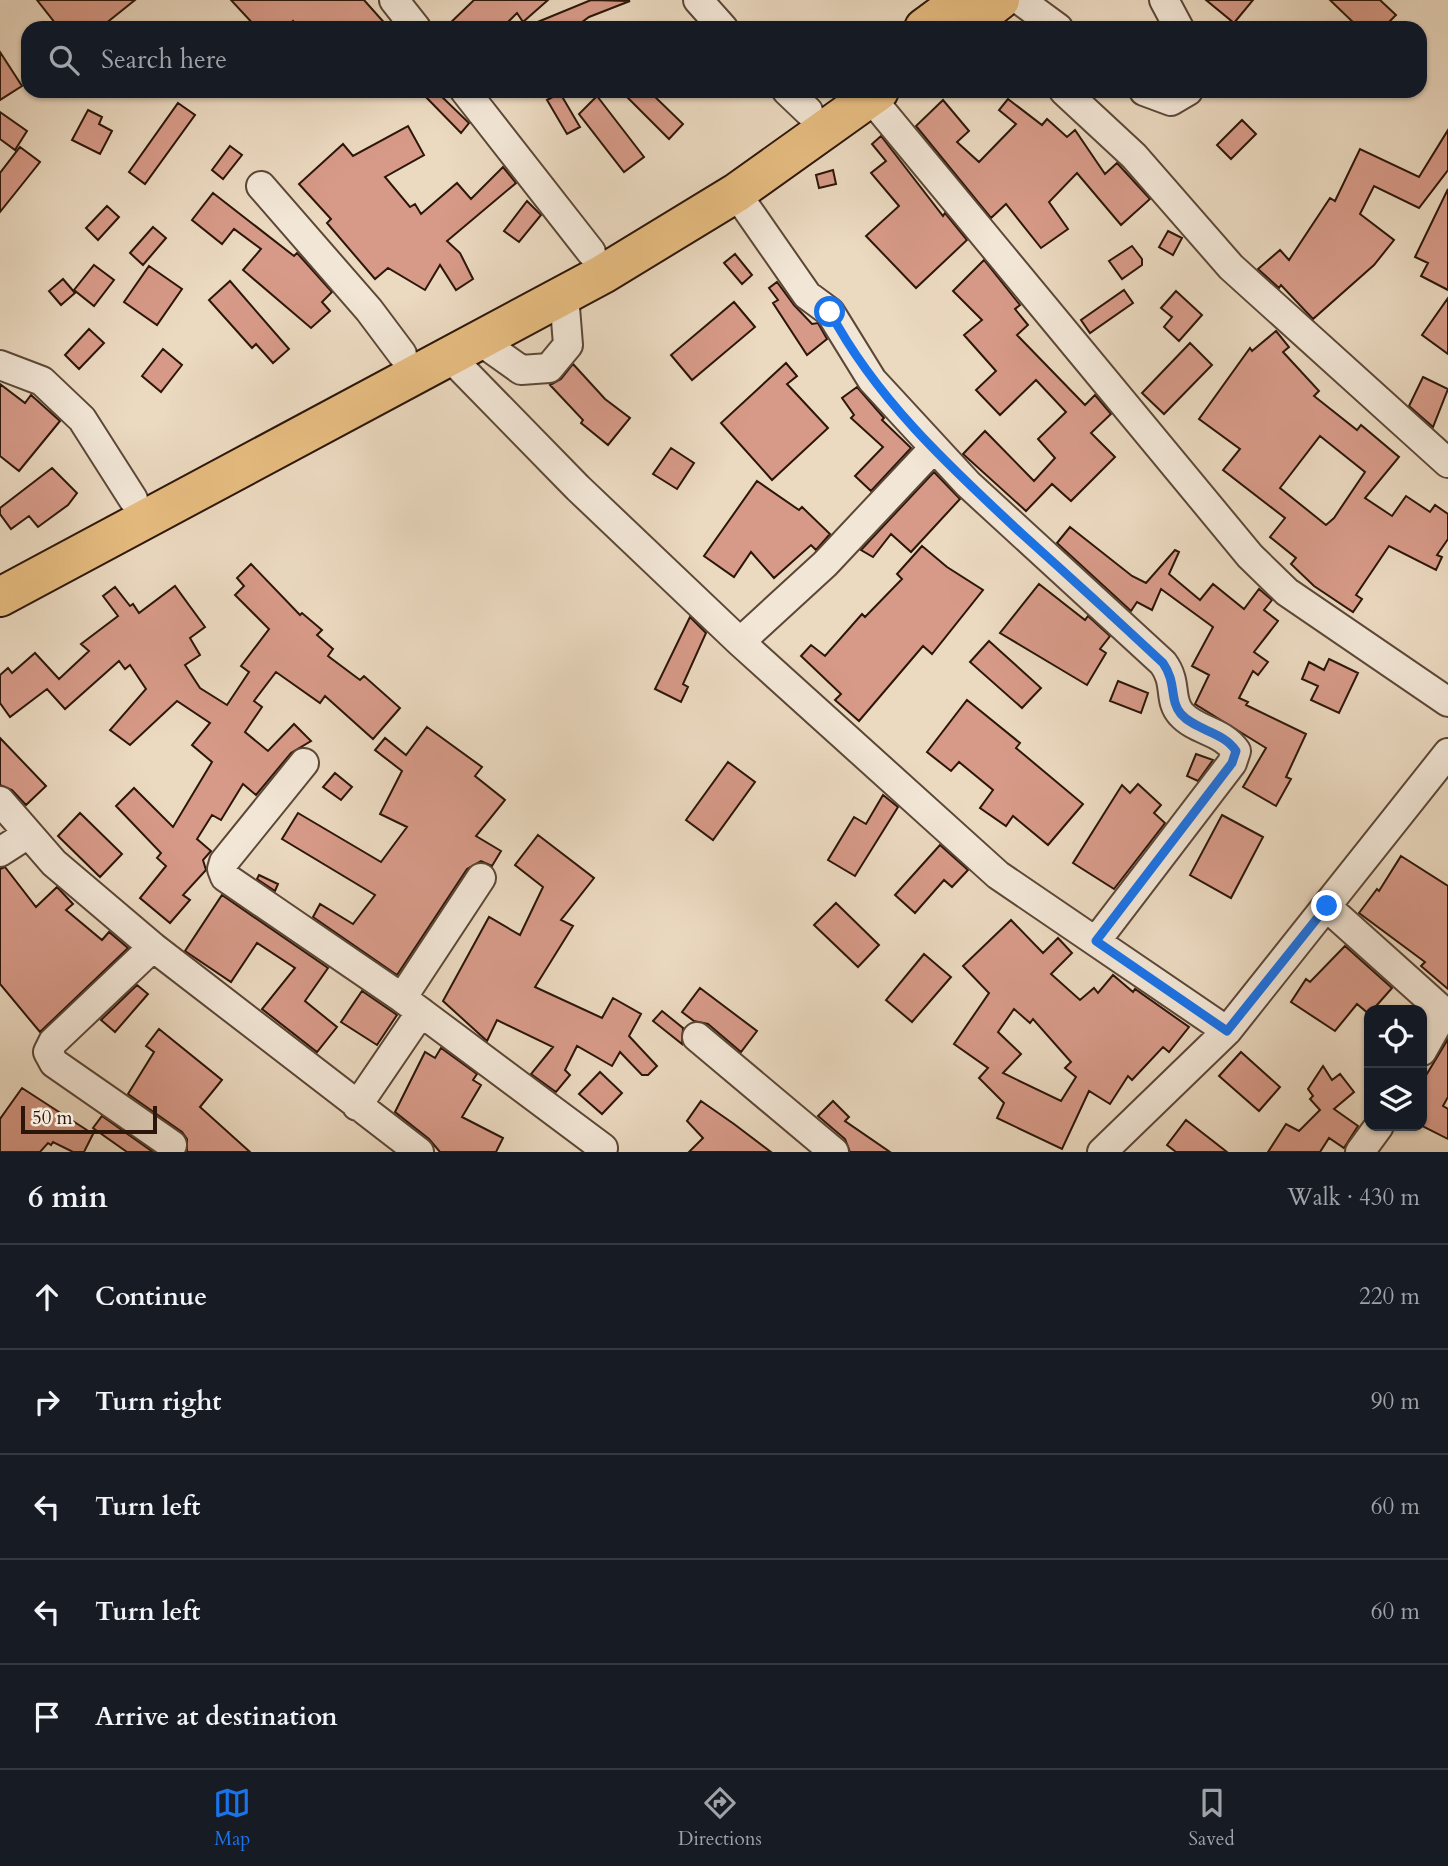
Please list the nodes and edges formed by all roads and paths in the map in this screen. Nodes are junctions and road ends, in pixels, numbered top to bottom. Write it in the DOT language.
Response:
graph roads {
  1 [pos="394,0"];
  2 [pos="698,0"];
  3 [pos="1020,0"];
  4 [pos="1164,0"];
  5 [pos="981,14"];
  6 [pos="410,21"];
  7 [pos="717,21"];
  8 [pos="952,21"];
  9 [pos="1048,21"];
  10 [pos="1175,21"];
  11 [pos="470,98"];
  12 [pos="833,98"];
  13 [pos="834,98"];
  14 [pos="838,98"];
  15 [pos="1072,98"];
  16 [pos="261,186"];
  17 [pos="736,193"];
  18 [pos="591,253"];
  19 [pos="564,295"];
  20 [pos="464,348"];
  21 [pos="402,354"];
  22 [pos="0,365"];
  23 [pos="934,448"];
  24 [pos="1448,463"];
  25 [pos="133,499"];
  26 [pos="0,570"];
  27 [pos="0,597"];
  28 [pos="740,642"];
  29 [pos="1448,702"];
  30 [pos="1447,757"];
  31 [pos="304,763"];
  32 [pos="0,801"];
  33 [pos="28,834"];
  34 [pos="0,852"];
  35 [pos="481,878"];
  36 [pos="1327,906"];
  37 [pos="1096,941"];
  38 [pos="153,947"];
  39 [pos="411,1005"];
  40 [pos="1446,1013"];
  41 [pos="1227,1031"];
  42 [pos="697,1037"];
  43 [pos="1427,1043"];
  44 [pos="357,1106"];
  45 [pos="1375,1131"];
  46 [pos="172,1145"];
  47 [pos="1117,1148"];
  48 [pos="603,1149"];
  49 [pos="419,1152"];
  50 [pos="834,1152"];
  51 [pos="1360,1152"];
  1 -- 6 [label="street"];
  2 -- 7 [label="street"];
  3 -- 9 [label="street"];
  4 -- 10 [label="street"];
  5 -- 8 [label="highway"];
  11 -- 18 [label="street"];
  12 -- 18 [label="highway"];
  13 -- 17 [label="highway"];
  14 -- 29 [label="street"];
  15 -- 24 [label="street"];
  16 -- 21 [label="street"];
  17 -- 19 [label="highway"];
  17 -- 23 [label="street"];
  18 -- 21 [label="highway"];
  19 -- 20 [label="highway"];
  19 -- 20 [label="street"];
  20 -- 27 [label="highway"];
  20 -- 28 [label="street"];
  21 -- 25 [label="highway"];
  22 -- 25 [label="street"];
  23 -- 28 [label="street"];
  23 -- 37 [label="street"];
  25 -- 26 [label="highway"];
  28 -- 37 [label="street"];
  30 -- 36 [label="street"];
  31 -- 39 [label="street"];
  32 -- 33 [label="street"];
  33 -- 34 [label="street"];
  33 -- 38 [label="street"];
  35 -- 39 [label="street"];
  36 -- 40 [label="street"];
  36 -- 41 [label="street"];
  37 -- 41 [label="street"];
  38 -- 44 [label="street"];
  38 -- 46 [label="street"];
  39 -- 44 [label="street"];
  39 -- 48 [label="street"];
  40 -- 43 [label="street"];
  41 -- 47 [label="street"];
  42 -- 50 [label="street"];
  44 -- 49 [label="street"];
  45 -- 51 [label="street"];
}
